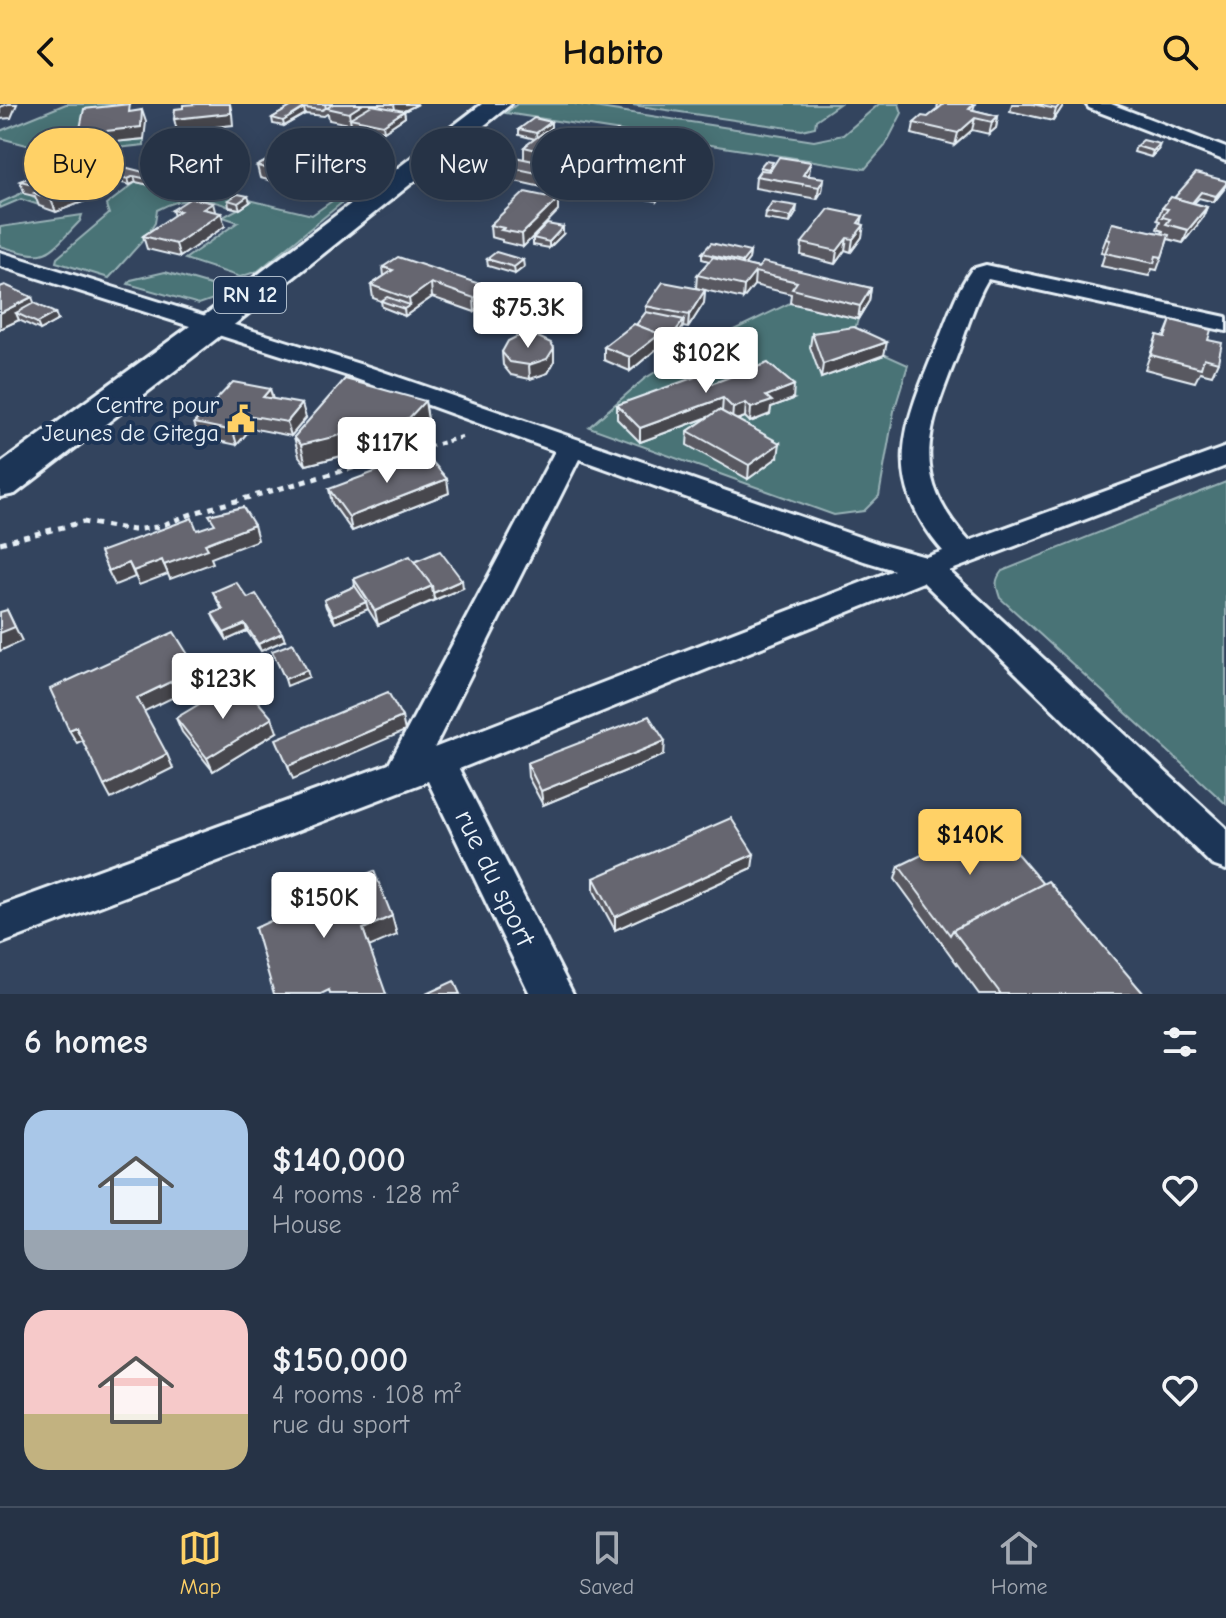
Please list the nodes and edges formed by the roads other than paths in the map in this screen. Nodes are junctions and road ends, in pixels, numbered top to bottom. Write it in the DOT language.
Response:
graph roads {
  1 [pos="498,104"];
  2 [pos="1095,104"];
  3 [pos="1226,155"];
  4 [pos="0,259"];
  5 [pos="1226,324"];
  6 [pos="213,325"];
  7 [pos="572,445"];
  8 [pos="1226,456"];
  9 [pos="0,484"];
  10 [pos="963,554"];
  11 [pos="927,568"];
  12 [pos="420,768"];
  13 [pos="1226,853"];
  14 [pos="0,925"];
  15 [pos="552,994"];
  1 -- 6 [label="main road, RN 12"];
  2 -- 3 [label="street"];
  4 -- 6 [label="street"];
  5 -- 10 [label="street"];
  6 -- 7 [label="street"];
  6 -- 9 [label="main road, RN 12"];
  7 -- 11 [label="street"];
  7 -- 12 [label="street"];
  8 -- 10 [label="street"];
  10 -- 11 [label="street"];
  11 -- 12 [label="street"];
  11 -- 13 [label="street"];
  12 -- 14 [label="street"];
  12 -- 15 [label="street, rue du sport"];
}
